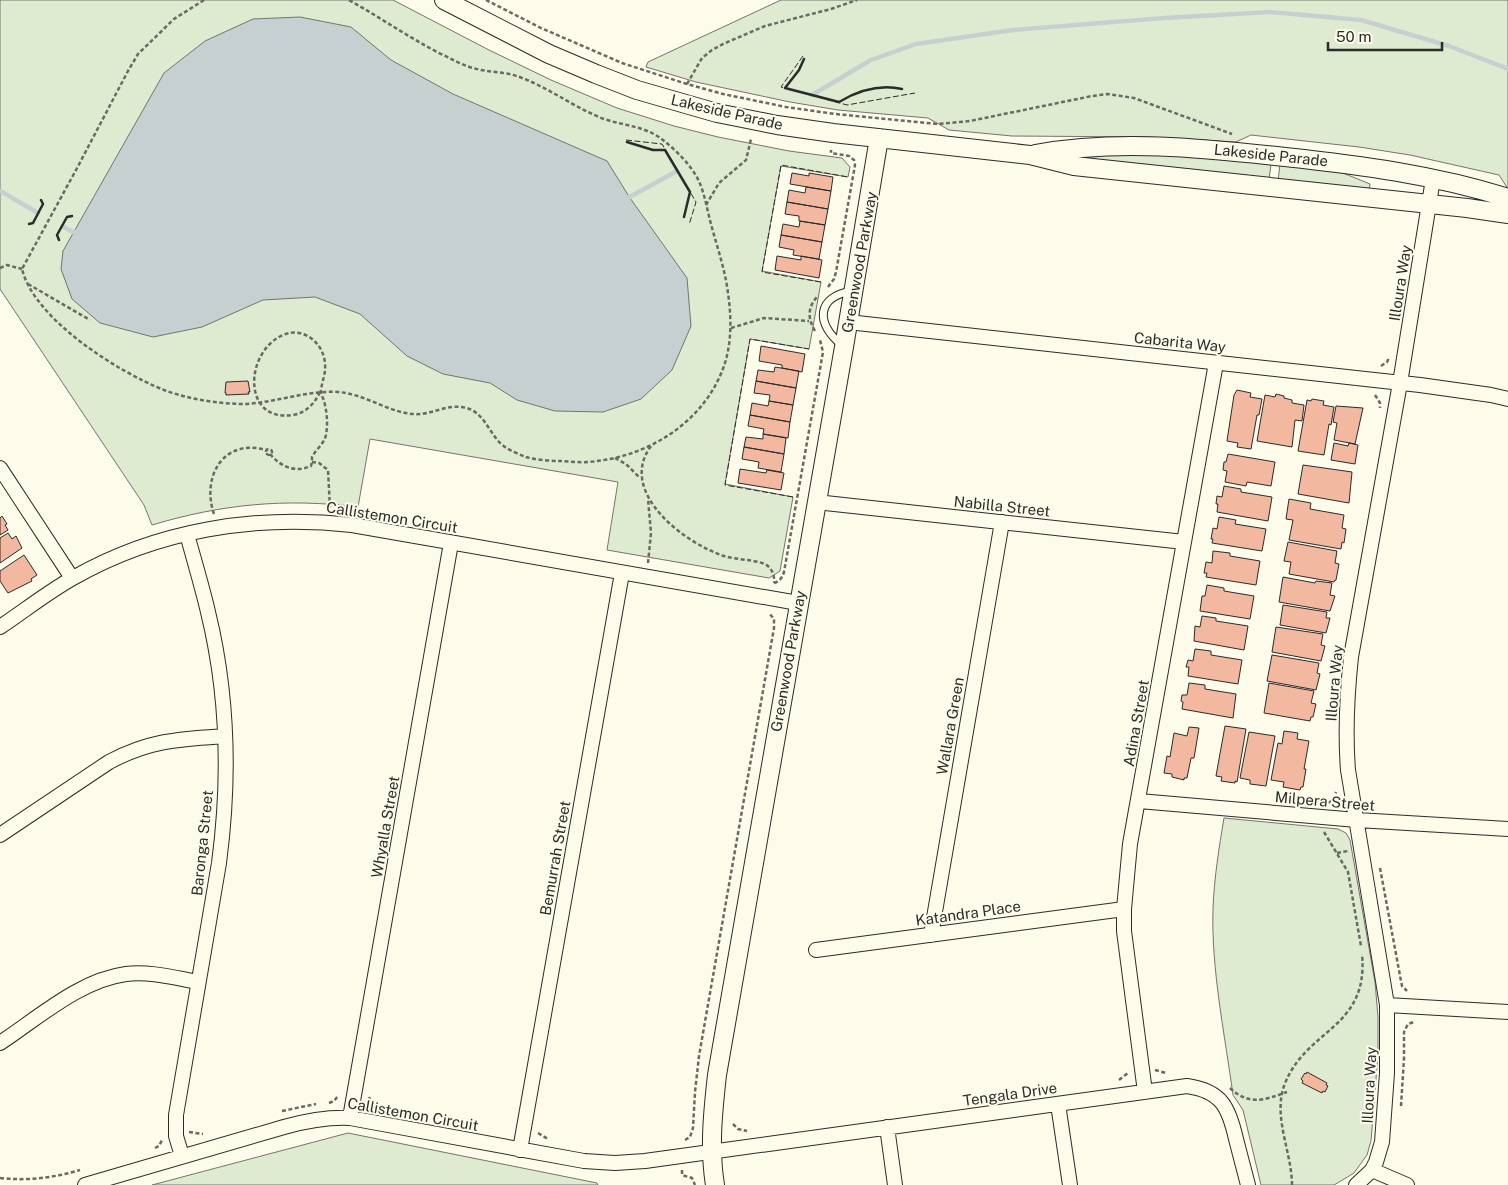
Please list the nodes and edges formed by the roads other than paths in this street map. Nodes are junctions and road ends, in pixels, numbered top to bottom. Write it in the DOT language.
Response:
graph roads {
  1 [pos="444,0"];
  2 [pos="879,138"];
  3 [pos="1030,155"];
  4 [pos="1432,179"];
  5 [pos="1508,198"];
  6 [pos="1429,204"];
  7 [pos="1508,214"];
  8 [pos="854,290"];
  9 [pos="848,322"];
  10 [pos="844,346"];
  11 [pos="1216,363"];
  12 [pos="1400,383"];
  13 [pos="1508,399"];
  14 [pos="0,468"];
  15 [pos="816,502"];
  16 [pos="1002,522"];
  17 [pos="187,534"];
  18 [pos="451,542"];
  19 [pos="1184,542"];
  20 [pos="622,572"];
  21 [pos="72,578"];
  22 [pos="798,603"];
  23 [pos="0,627"];
  24 [pos="225,736"];
  25 [pos="1139,801"];
  26 [pos="1357,820"];
  27 [pos="1508,830"];
  28 [pos="0,835"];
  29 [pos="1124,908"];
  30 [pos="931,935"];
  31 [pos="816,950"];
  32 [pos="198,982"];
  33 [pos="1387,1005"];
  34 [pos="1508,1012"];
  35 [pos="0,1043"];
  36 [pos="1145,1092"];
  37 [pos="1058,1104"];
  38 [pos="350,1118"];
  39 [pos="887,1127"];
  40 [pos="520,1150"];
  41 [pos="712,1152"];
  42 [pos="182,1156"];
  43 [pos="1372,1170"];
  44 [pos="85,1185"];
  45 [pos="715,1185"];
  46 [pos="895,1185"];
  47 [pos="1070,1185"];
  48 [pos="1248,1185"];
  49 [pos="1356,1185"];
  50 [pos="1407,1185"];
  1 -- 2 [label="street, Lakeside Parade"];
  2 -- 3 [label="street, Lakeside Parade"];
  2 -- 8 [label="street, Greenwood Parkway"];
  3 -- 4 [label="street, Lakeside Parade"];
  3 -- 6 [label="street, Lakeside Parade"];
  4 -- 5 [label="street, Lakeside Parade"];
  4 -- 6 [label="street, Illoura Way"];
  6 -- 7 [label="street, Lakeside Parade"];
  6 -- 12 [label="street, Illoura Way"];
  8 -- 9 [label="street, Greenwood Parkway"];
  8 -- 10 [label="lane"];
  9 -- 10 [label="street, Greenwood Parkway"];
  9 -- 11 [label="street, Cabarita Way"];
  10 -- 15 [label="street, Greenwood Parkway"];
  11 -- 12 [label="street, Cabarita Way"];
  11 -- 19 [label="street, Adina Street"];
  12 -- 13 [label="street, Cabarita Way"];
  12 -- 26 [label="street, Illoura Way"];
  14 -- 21 [label="street"];
  15 -- 16 [label="street, Nabilla Street"];
  15 -- 22 [label="street, Greenwood Parkway"];
  16 -- 19 [label="street, Nabilla Street"];
  16 -- 30 [label="street, Wallara Green"];
  17 -- 18 [label="street, Callistemon Circuit"];
  17 -- 21 [label="street, Callistemon Circuit"];
  17 -- 24 [label="street, Baronga Street"];
  18 -- 20 [label="street, Callistemon Circuit"];
  18 -- 38 [label="street, Whyalla Street"];
  19 -- 25 [label="street, Adina Street"];
  20 -- 22 [label="street, Callistemon Circuit"];
  20 -- 40 [label="street, Bemurrah Street"];
  21 -- 23 [label="street, Callistemon Circuit"];
  22 -- 41 [label="street, Greenwood Parkway"];
  24 -- 28 [label="street"];
  24 -- 32 [label="street, Baronga Street"];
  25 -- 26 [label="street, Milpera Street"];
  25 -- 29 [label="street, Adina Street"];
  26 -- 27 [label="street, Milpera Street"];
  26 -- 33 [label="street, Illoura Way"];
  29 -- 30 [label="street, Katandra Place"];
  29 -- 36 [label="street, Adina Street"];
  30 -- 31 [label="street, Katandra Place"];
  32 -- 35 [label="street"];
  32 -- 42 [label="street, Baronga Street"];
  33 -- 34 [label="street"];
  33 -- 43 [label="street, Illoura Way"];
  36 -- 37 [label="street, Tengala Drive"];
  36 -- 48 [label="street, Tengala Drive"];
  37 -- 39 [label="street, Tengala Drive"];
  37 -- 47 [label="street"];
  38 -- 40 [label="street, Callistemon Circuit"];
  38 -- 42 [label="street, Callistemon Circuit"];
  39 -- 41 [label="street, Tengala Drive"];
  39 -- 46 [label="street"];
  40 -- 41 [label="street, Callistemon Circuit"];
  41 -- 45 [label="street, Greenwood Parkway"];
  42 -- 44 [label="street, Callistemon Circuit"];
  43 -- 49 [label="street, Illoura Way"];
  43 -- 50 [label="street"];
}
